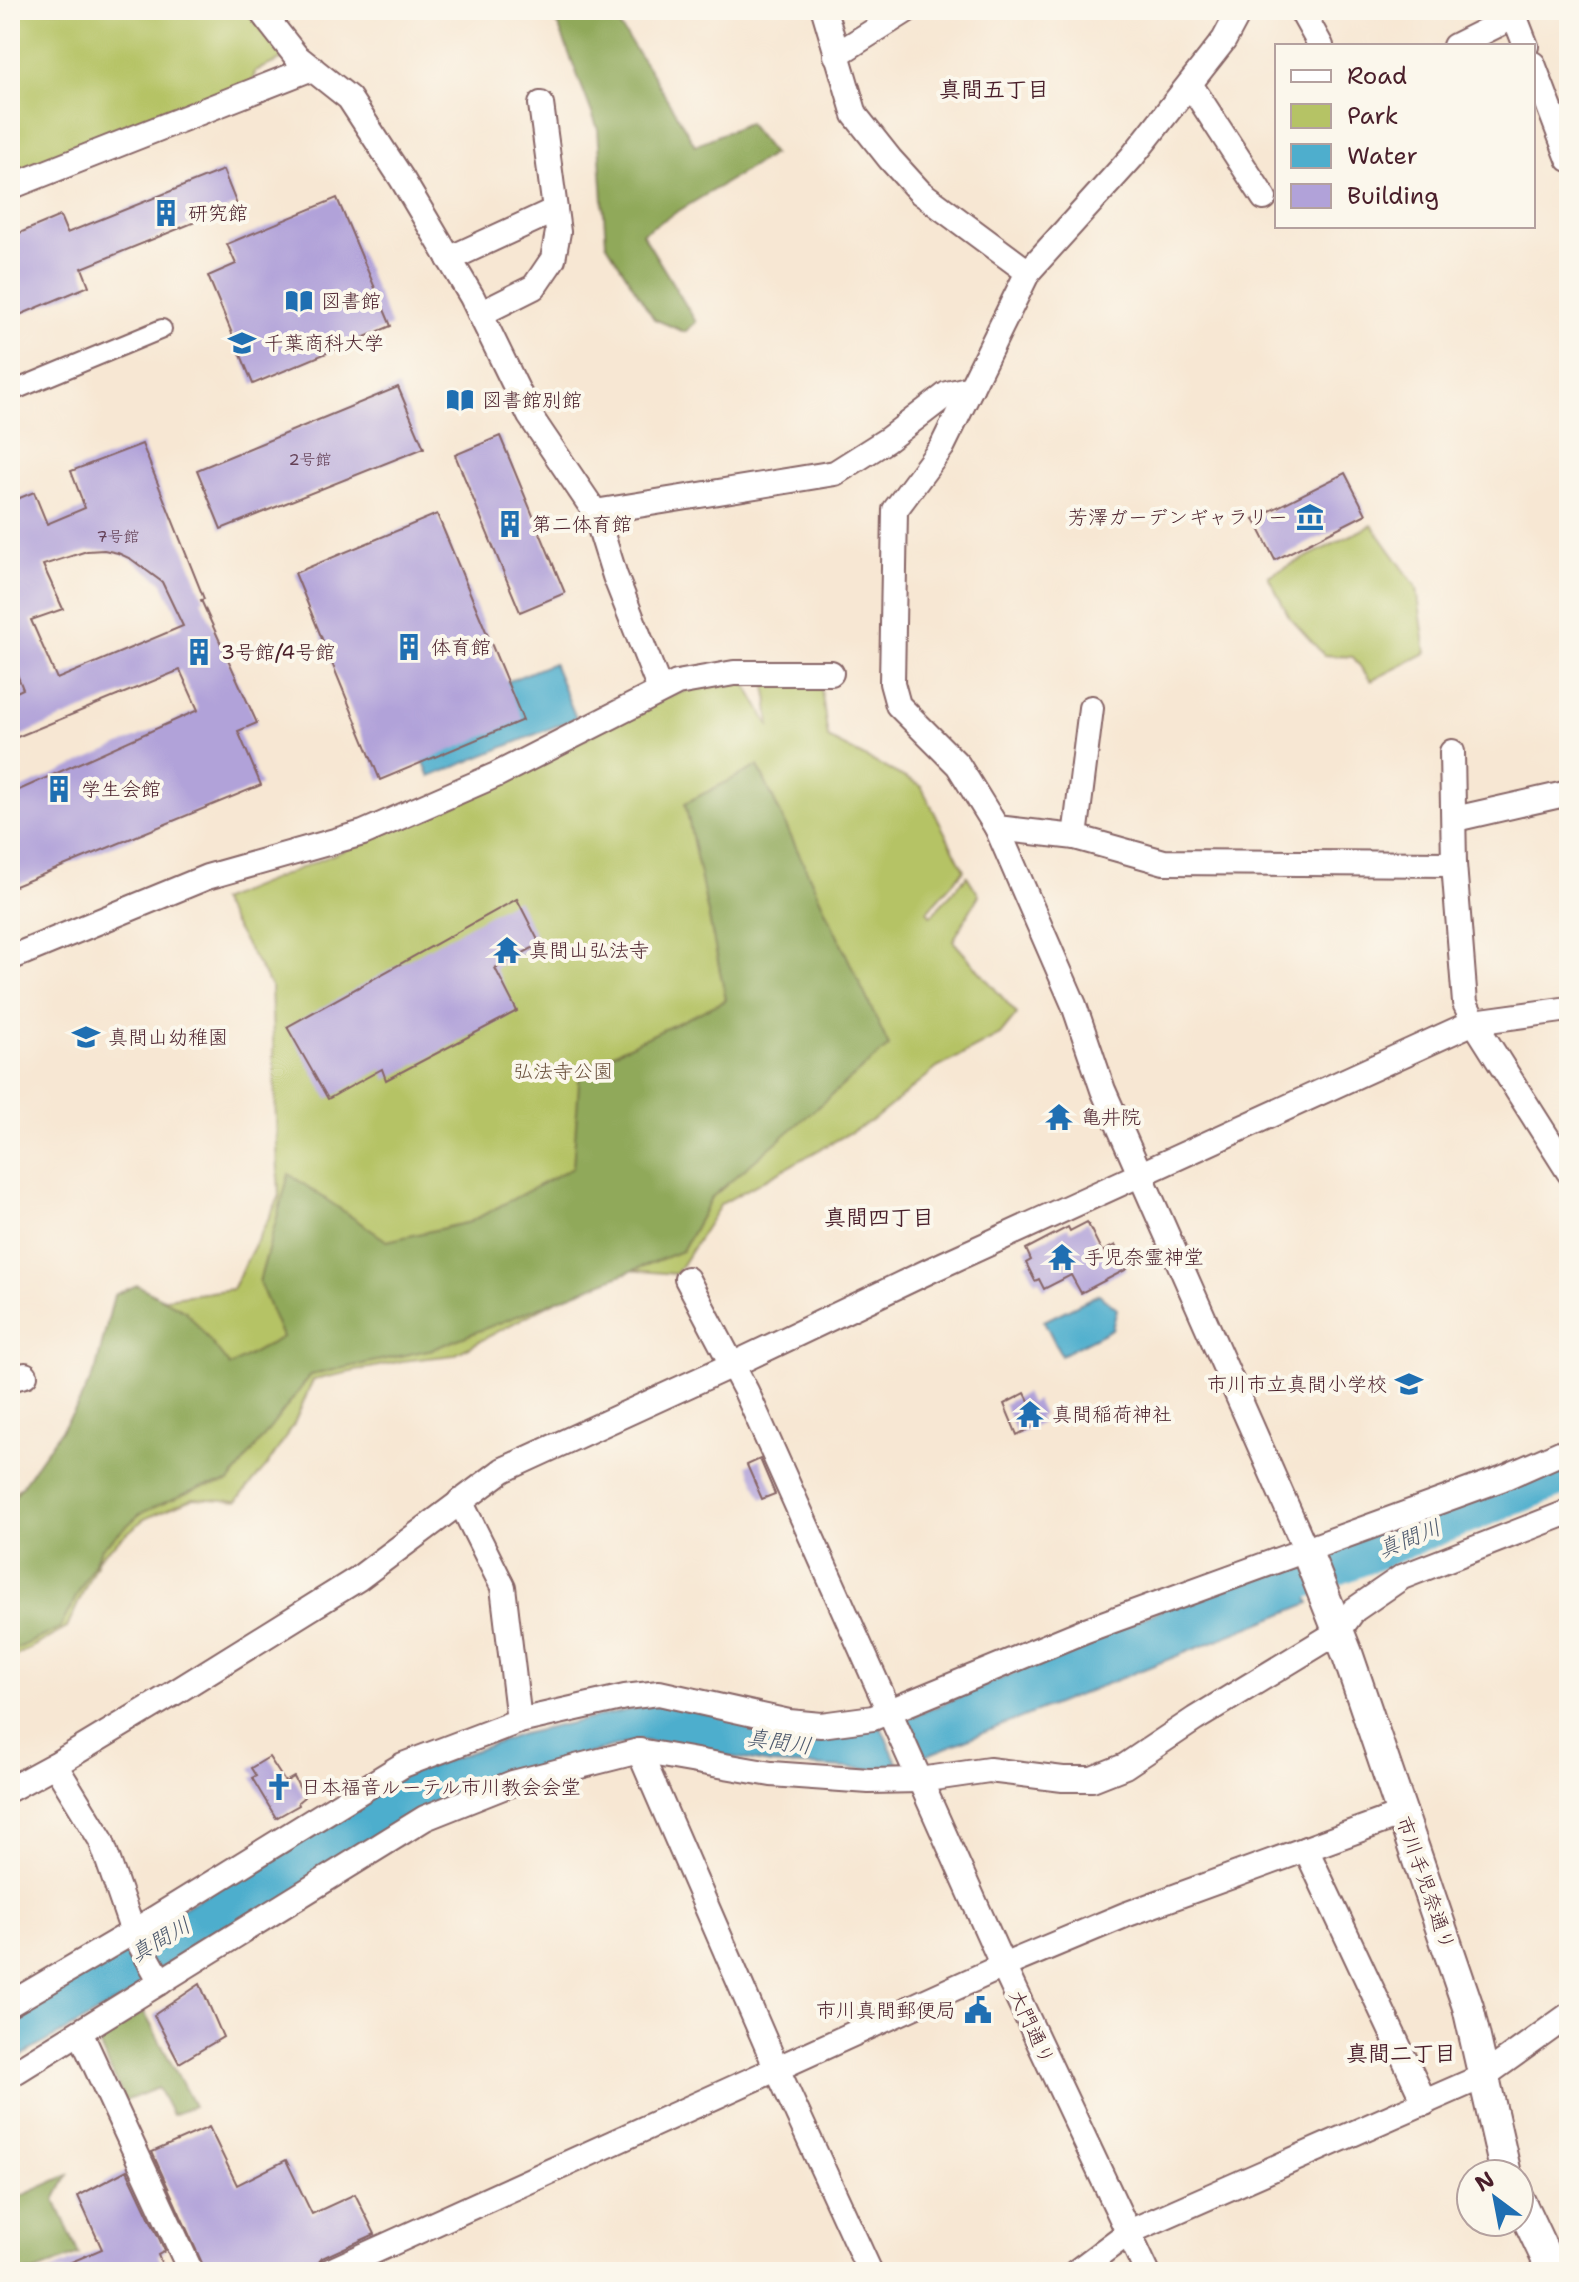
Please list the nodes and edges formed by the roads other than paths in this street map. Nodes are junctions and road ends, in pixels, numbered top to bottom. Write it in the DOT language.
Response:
graph roads {
  1 [pos="260,10"];
  2 [pos="824,10"];
  3 [pos="907,10"];
  4 [pos="1240,10"];
  5 [pos="1301,10"];
  6 [pos="1514,13"];
  7 [pos="1320,44"];
  8 [pos="1459,44"];
  9 [pos="1525,44"];
  10 [pos="836,55"];
  11 [pos="312,68"];
  12 [pos="1535,69"];
  13 [pos="1190,84"];
  14 [pos="541,104"];
  15 [pos="1569,159"];
  16 [pos="10,187"];
  17 [pos="1264,198"];
  18 [pos="555,210"];
  19 [pos="449,259"];
  20 [pos="1028,272"];
  21 [pos="480,314"];
  22 [pos="162,329"];
  23 [pos="971,388"];
  24 [pos="10,392"];
  25 [pos="595,512"];
  26 [pos="831,673"];
  27 [pos="660,690"];
  28 [pos="1091,708"];
  29 [pos="1452,752"];
  30 [pos="1569,793"];
  31 [pos="1455,819"];
  32 [pos="997,828"];
  33 [pos="1075,837"];
  34 [pos="1454,864"];
  35 [pos="10,958"];
  36 [pos="1569,1009"];
  37 [pos="1474,1022"];
  38 [pos="1569,1172"];
  39 [pos="1141,1173"];
  40 [pos="687,1279"];
  41 [pos="732,1365"];
  42 [pos="1569,1449"];
  43 [pos="460,1501"];
  44 [pos="1569,1512"];
  45 [pos="1307,1552"];
  46 [pos="1338,1632"];
  47 [pos="889,1713"];
  48 [pos="519,1721"];
  49 [pos="639,1751"];
  50 [pos="55,1765"];
  51 [pos="920,1780"];
  52 [pos="10,1789"];
  53 [pos="1402,1814"];
  54 [pos="1306,1849"];
  55 [pos="133,1932"];
  56 [pos="1003,1966"];
  57 [pos="161,1982"];
  58 [pos="10,2004"];
  59 [pos="1569,2015"];
  60 [pos="80,2032"];
  61 [pos="777,2069"];
  62 [pos="10,2075"];
  63 [pos="1484,2076"];
  64 [pos="1425,2103"];
  65 [pos="1502,2158"];
  66 [pos="1129,2232"];
  67 [pos="1535,2234"];
  68 [pos="191,2272"];
  69 [pos="328,2272"];
  70 [pos="870,2272"];
  71 [pos="1076,2272"];
  72 [pos="1147,2272"];
  73 [pos="1553,2272"];
  1 -- 11 [label="street"];
  2 -- 10 [label="street"];
  3 -- 10 [label="street"];
  4 -- 13 [label="street"];
  5 -- 7 [label="street"];
  6 -- 8 [label="street"];
  6 -- 9 [label="street"];
  10 -- 20 [label="street"];
  11 -- 16 [label="street"];
  11 -- 19 [label="street"];
  12 -- 15 [label="street"];
  13 -- 17 [label="street"];
  13 -- 20 [label="street"];
  14 -- 18 [label="street"];
  18 -- 19 [label="street"];
  18 -- 21 [label="street"];
  19 -- 21 [label="street"];
  20 -- 23 [label="street"];
  21 -- 25 [label="street"];
  22 -- 24 [label="street"];
  23 -- 25 [label="street"];
  23 -- 32 [label="street"];
  25 -- 27 [label="street"];
  26 -- 27 [label="street"];
  27 -- 35 [label="street"];
  28 -- 33 [label="street"];
  29 -- 31 [label="street"];
  30 -- 31 [label="street"];
  31 -- 34 [label="street"];
  32 -- 33 [label="street"];
  32 -- 39 [label="street"];
  33 -- 34 [label="street"];
  34 -- 37 [label="street"];
  36 -- 37 [label="street"];
  37 -- 38 [label="street"];
  37 -- 39 [label="street"];
  39 -- 41 [label="street"];
  39 -- 45 [label="street"];
  40 -- 41 [label="street, 大門通り"];
  41 -- 43 [label="street"];
  41 -- 47 [label="street, 大門通り"];
  42 -- 45 [label="street"];
  43 -- 48 [label="street"];
  43 -- 50 [label="street"];
  44 -- 46 [label="street"];
  45 -- 46 [label="street, 市川手児奈通り"];
  45 -- 47 [label="street"];
  46 -- 51 [label="street"];
  46 -- 53 [label="street, 市川手児奈通り"];
  47 -- 48 [label="street"];
  47 -- 51 [label="street, 大門通り"];
  48 -- 55 [label="street"];
  49 -- 51 [label="street"];
  49 -- 57 [label="street"];
  49 -- 61 [label="street"];
  50 -- 52 [label="street"];
  50 -- 55 [label="street"];
  51 -- 56 [label="street, 大門通り"];
  53 -- 54 [label="street"];
  53 -- 63 [label="street, 市川手児奈通り"];
  54 -- 56 [label="street"];
  54 -- 64 [label="street"];
  55 -- 57 [label="street"];
  55 -- 58 [label="street"];
  56 -- 61 [label="street"];
  56 -- 66 [label="street, 大門通り"];
  57 -- 60 [label="street"];
  59 -- 63 [label="street"];
  60 -- 62 [label="street"];
  60 -- 68 [label="street"];
  61 -- 69 [label="street"];
  61 -- 70 [label="street"];
  63 -- 64 [label="street"];
  63 -- 65 [label="street, 市川手児奈通り"];
  64 -- 66 [label="street"];
  66 -- 71 [label="street"];
  66 -- 72 [label="street, 大門通り"];
  67 -- 73 [label="street"];
}
